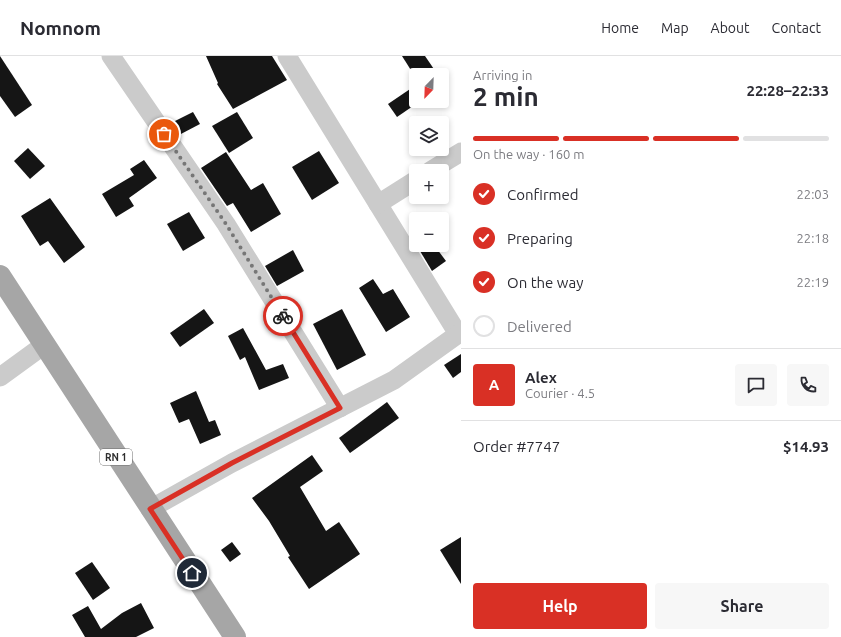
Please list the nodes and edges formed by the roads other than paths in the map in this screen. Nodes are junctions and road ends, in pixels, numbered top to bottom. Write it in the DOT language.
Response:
graph roads {
  1 [pos="111,56"];
  2 [pos="287,56"];
  3 [pos="461,152"];
  4 [pos="441,164"];
  5 [pos="409,184"];
  6 [pos="378,204"];
  7 [pos="0,276"];
  8 [pos="460,333"];
  9 [pos="44,345"];
  10 [pos="0,376"];
  11 [pos="340,408"];
  12 [pos="150,509"];
  13 [pos="234,637"];
  1 -- 11 [label="street"];
  2 -- 6 [label="street"];
  3 -- 4 [label="street"];
  5 -- 6 [label="street"];
  6 -- 8 [label="street"];
  7 -- 9 [label="main road, RN 1"];
  8 -- 11 [label="street"];
  9 -- 10 [label="street"];
  9 -- 12 [label="main road, RN 1"];
  11 -- 12 [label="street"];
  12 -- 13 [label="main road, RN 1"];
}
